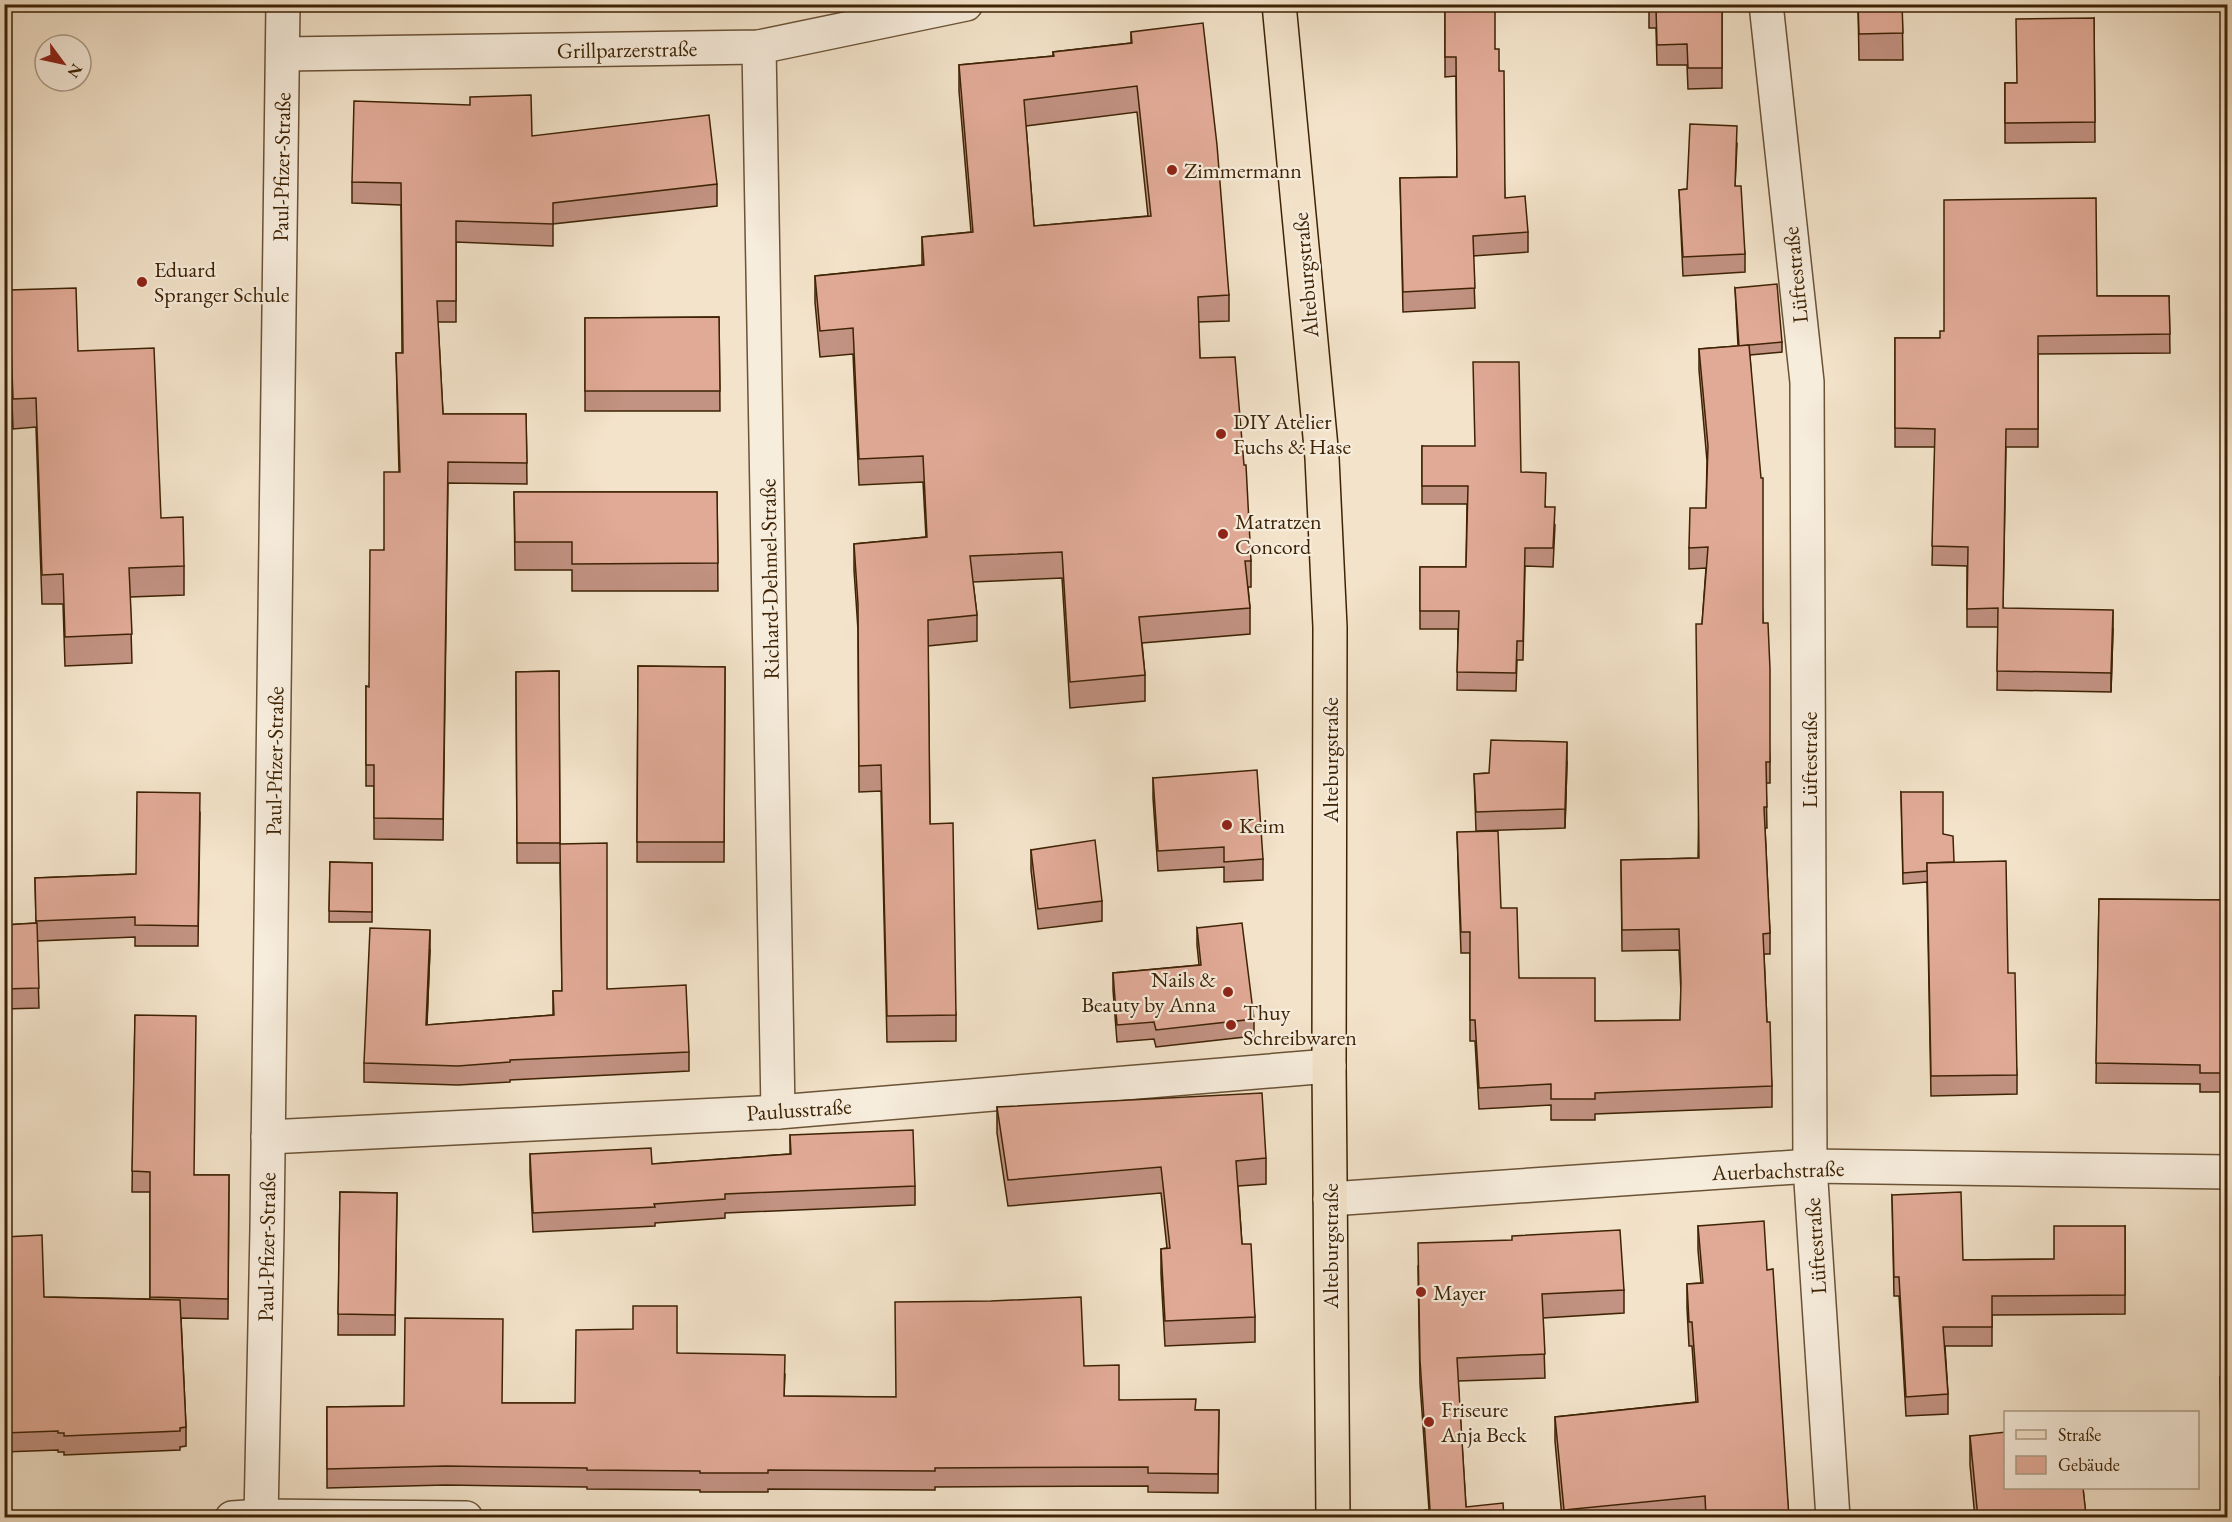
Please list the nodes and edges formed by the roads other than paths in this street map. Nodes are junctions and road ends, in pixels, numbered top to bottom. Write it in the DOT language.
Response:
graph roads {
  1 [pos="283,4"];
  2 [pos="966,4"];
  3 [pos="1279,4"];
  4 [pos="1766,4"];
  5 [pos="759,47"];
  6 [pos="283,54"];
  7 [pos="1329,1066"];
  8 [pos="778,1112"];
  9 [pos="268,1137"];
  10 [pos="1810,1166"];
  11 [pos="2228,1172"];
  12 [pos="1330,1199"];
  13 [pos="251,1517"];
  14 [pos="466,1518"];
  15 [pos="1333,1518"];
  16 [pos="1833,1518"];
  1 -- 6 [label="street, Paul-Pfizer-Straße"];
  2 -- 5 [label="street, Grillparzerstraße"];
  3 -- 7 [label="main road, Alteburgstraße"];
  4 -- 10 [label="street, Lüftestraße"];
  5 -- 6 [label="street, Grillparzerstraße"];
  5 -- 8 [label="street, Richard-Dehmel-Straße"];
  6 -- 9 [label="street, Paul-Pfizer-Straße"];
  7 -- 8 [label="street, Paulusstraße"];
  7 -- 12 [label="main road, Alteburgstraße"];
  8 -- 9 [label="street, Paulusstraße"];
  9 -- 13 [label="street, Paul-Pfizer-Straße"];
  10 -- 11 [label="street, Auerbachstraße"];
  10 -- 12 [label="street, Auerbachstraße"];
  10 -- 16 [label="street, Lüftestraße"];
  12 -- 15 [label="main road, Alteburgstraße"];
  13 -- 14 [label="street"];
}
